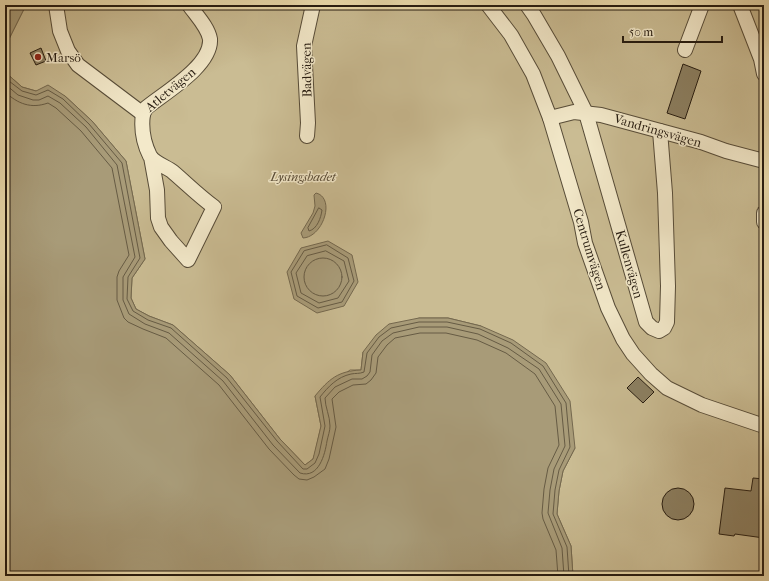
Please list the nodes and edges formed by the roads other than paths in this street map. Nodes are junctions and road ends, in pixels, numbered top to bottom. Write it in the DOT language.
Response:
graph roads {
  1 [pos="56,5"];
  2 [pos="189,5"];
  3 [pos="313,5"];
  4 [pos="488,5"];
  5 [pos="527,5"];
  6 [pos="702,5"];
  7 [pos="740,5"];
  8 [pos="685,50"];
  9 [pos="764,74"];
  10 [pos="586,113"];
  11 [pos="143,114"];
  12 [pos="550,118"];
  13 [pos="660,131"];
  14 [pos="307,136"];
  15 [pos="151,157"];
  16 [pos="764,161"];
  17 [pos="764,213"];
  18 [pos="764,222"];
  19 [pos="764,426"];
  1 -- 11 [label="lane, Atletvägen"];
  2 -- 11 [label="lane, Atletvägen"];
  3 -- 14 [label="lane, Badvägen"];
  4 -- 12 [label="lane, Centrumvägen"];
  5 -- 10 [label="lane, Kullenvägen"];
  6 -- 8 [label="lane"];
  7 -- 9 [label="lane"];
  10 -- 12 [label="lane, Vandringsvägen"];
  10 -- 13 [label="lane, Vandringsvägen"];
  10 -- 13 [label="lane, Kullenvägen"];
  11 -- 15 [label="lane"];
  12 -- 19 [label="lane, Centrumvägen"];
  13 -- 16 [label="lane, Vandringsvägen"];
  15 -- 15 [label="lane"];
  17 -- 18 [label="lane"];
}
